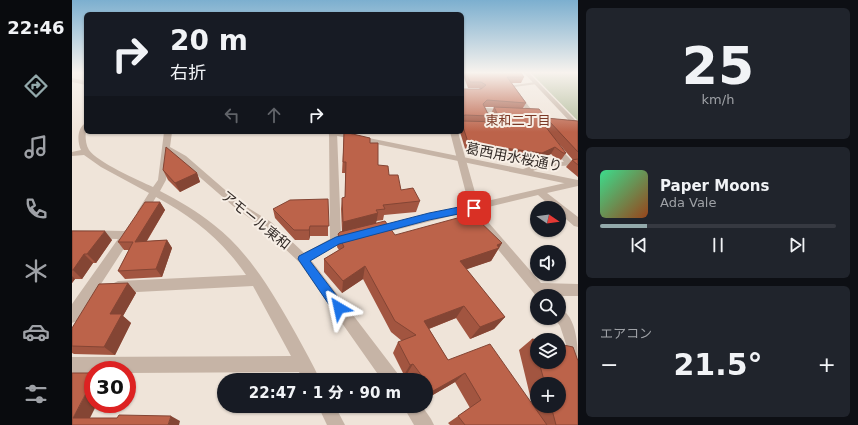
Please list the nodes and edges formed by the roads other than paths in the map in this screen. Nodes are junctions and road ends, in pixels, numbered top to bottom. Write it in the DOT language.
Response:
graph roads {
  1 [pos="515,92"];
  2 [pos="544,92"];
  3 [pos="508,112"];
  4 [pos="516,112"];
  5 [pos="477,126"];
  6 [pos="578,127"];
  7 [pos="84,128"];
  8 [pos="168,134"];
  9 [pos="331,134"];
  10 [pos="341,134"];
  11 [pos="455,134"];
  12 [pos="551,140"];
  13 [pos="167,148"];
  14 [pos="86,152"];
  15 [pos="72,154"];
  16 [pos="462,159"];
  17 [pos="569,163"];
  18 [pos="578,163"];
  19 [pos="524,172"];
  20 [pos="577,183"];
  21 [pos="540,192"];
  22 [pos="155,193"];
  23 [pos="474,208"];
  24 [pos="578,223"];
  25 [pos="72,234"];
  26 [pos="126,235"];
  27 [pos="336,241"];
  28 [pos="303,259"];
  29 [pos="256,280"];
  30 [pos="90,288"];
  31 [pos="538,289"];
  32 [pos="578,290"];
  33 [pos="566,291"];
  34 [pos="72,316"];
  35 [pos="566,323"];
  36 [pos="578,360"];
  37 [pos="303,364"];
  38 [pos="72,365"];
  39 [pos="308,373"];
  40 [pos="387,373"];
  41 [pos="330,413"];
  42 [pos="416,413"];
  43 [pos="336,425"];
  44 [pos="425,425"];
  1 -- 4 [label="lane"];
  2 -- 6 [label="street"];
  3 -- 5 [label="lane"];
  7 -- 14 [label="street"];
  8 -- 13 [label="street"];
  9 -- 27 [label="street"];
  10 -- 16 [label="street, 葛西用水桜通り"];
  11 -- 16 [label="street"];
  12 -- 17 [label="lane"];
  13 -- 22 [label="street"];
  13 -- 28 [label="street, アモール東和"];
  14 -- 15 [label="street"];
  14 -- 22 [label="street"];
  16 -- 19 [label="street, 葛西用水桜通り"];
  16 -- 23 [label="street"];
  17 -- 18 [label="street"];
  17 -- 19 [label="street"];
  19 -- 20 [label="street, 葛西用水桜通り"];
  20 -- 21 [label="street"];
  21 -- 23 [label="street"];
  21 -- 24 [label="street"];
  22 -- 26 [label="street"];
  22 -- 29 [label="street"];
  23 -- 27 [label="street"];
  23 -- 31 [label="street"];
  25 -- 26 [label="street"];
  26 -- 30 [label="street"];
  27 -- 28 [label="street"];
  28 -- 40 [label="street, アモール東和"];
  29 -- 30 [label="street"];
  29 -- 37 [label="street"];
  30 -- 34 [label="street"];
  32 -- 33 [label="street"];
  35 -- 36 [label="street"];
  37 -- 38 [label="street"];
  37 -- 39 [label="street"];
  41 -- 43 [label="street"];
  42 -- 44 [label="street"];
}
